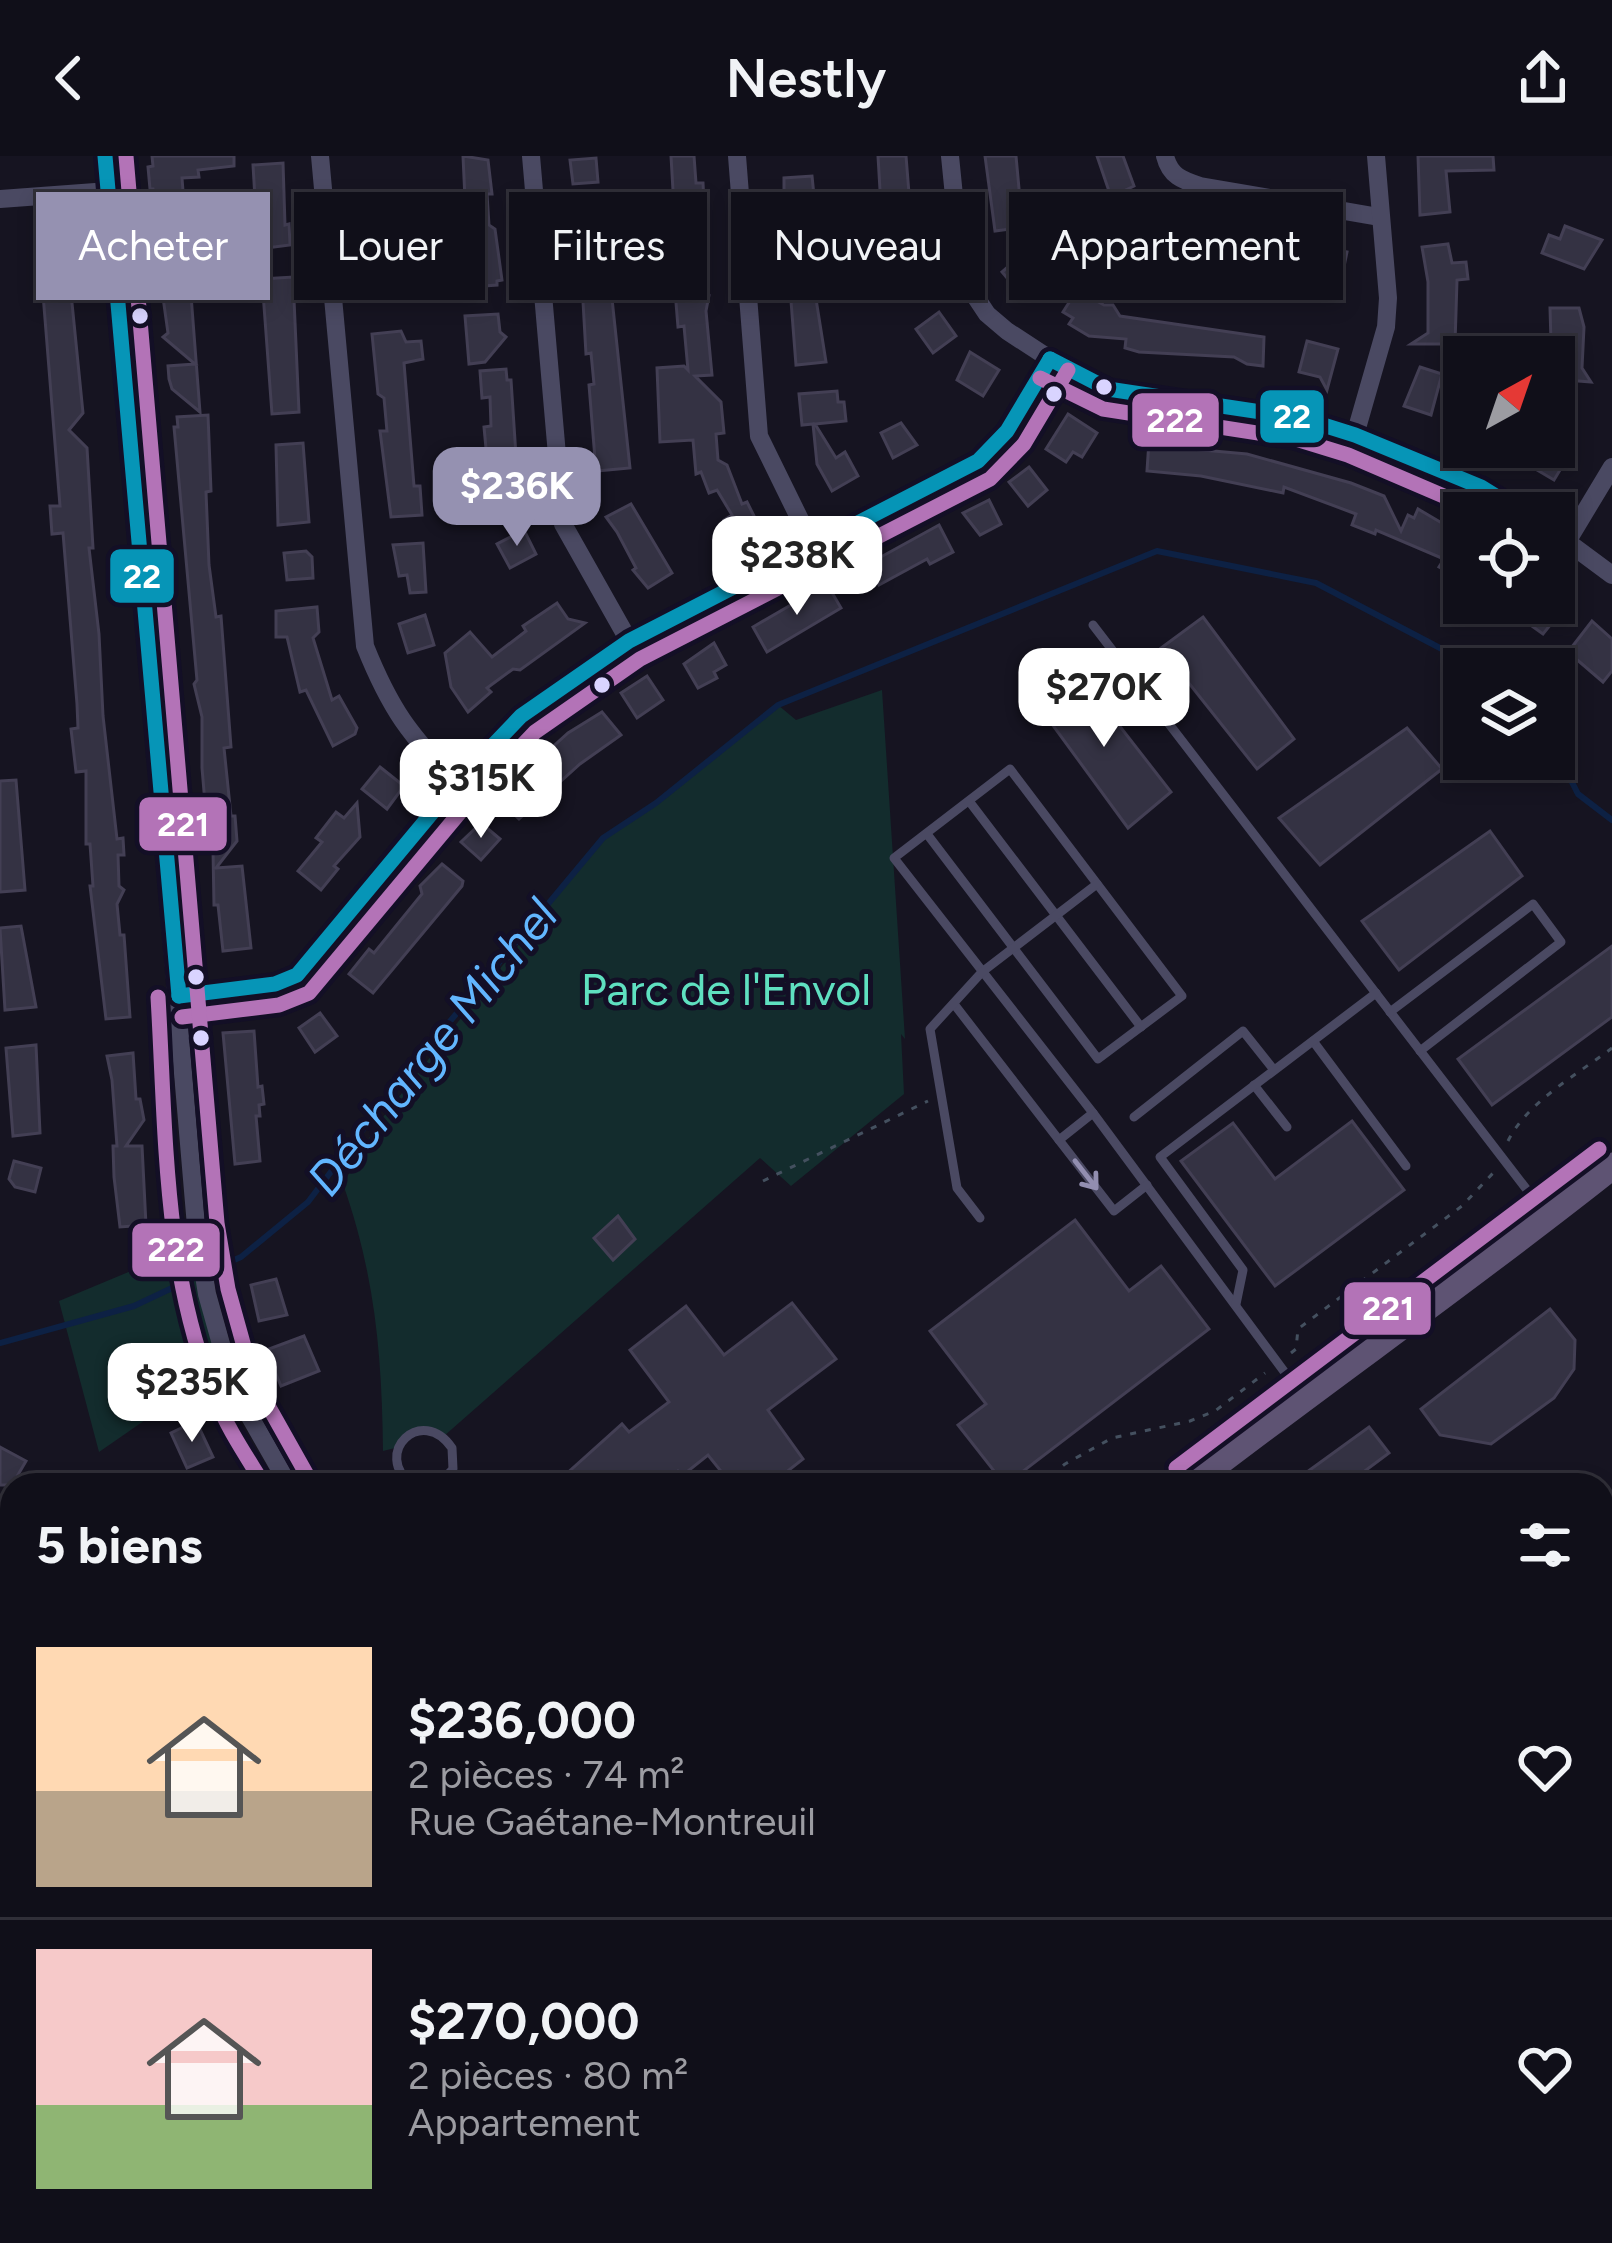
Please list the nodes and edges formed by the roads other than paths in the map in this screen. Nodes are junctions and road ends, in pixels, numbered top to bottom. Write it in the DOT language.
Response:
graph roads {
  1 [pos="105,156"];
  2 [pos="320,156"];
  3 [pos="531,156"];
  4 [pos="737,156"];
  5 [pos="950,156"];
  6 [pos="1165,156"];
  7 [pos="1376,156"];
  8 [pos="109,191"];
  9 [pos="0,199"];
  10 [pos="1379,217"];
  11 [pos="1050,359"];
  12 [pos="1355,435"];
  13 [pos="1612,466"];
  14 [pos="1488,492"];
  15 [pos="1575,517"];
  16 [pos="812,544"];
  17 [pos="1575,547"];
  18 [pos="1612,575"];
  19 [pos="1093,626"];
  20 [pos="629,641"];
  21 [pos="456,784"];
  22 [pos="969,801"];
  23 [pos="927,834"];
  24 [pos="1097,884"];
  25 [pos="1056,916"];
  26 [pos="1014,948"];
  27 [pos="982,972"];
  28 [pos="1376,993"];
  29 [pos="179,996"];
  30 [pos="954,1004"];
  31 [pos="1390,1012"];
  32 [pos="1141,1027"];
  33 [pos="1313,1041"];
  34 [pos="1420,1051"];
  35 [pos="1274,1070"];
  36 [pos="1254,1085"];
  37 [pos="1093,1113"];
  38 [pos="1134,1117"];
  39 [pos="1287,1126"];
  40 [pos="1059,1140"];
  41 [pos="1406,1166"];
  42 [pos="1612,1166"];
  43 [pos="1147,1185"];
  44 [pos="1547,1217"];
  45 [pos="980,1218"];
  46 [pos="1236,1304"];
  47 [pos="1303,1396"];
  48 [pos="283,1473"];
  49 [pos="401,1473"];
  50 [pos="450,1473"];
  51 [pos="1204,1473"];
  1 -- 8 [label="street"];
  2 -- 21 [label="street"];
  3 -- 20 [label="street"];
  4 -- 16 [label="street"];
  5 -- 11 [label="street"];
  6 -- 10 [label="street"];
  7 -- 10 [label="street"];
  8 -- 9 [label="street"];
  8 -- 29 [label="street"];
  10 -- 12 [label="street"];
  11 -- 12 [label="street"];
  11 -- 16 [label="street"];
  12 -- 14 [label="street"];
  13 -- 15 [label="street"];
  16 -- 20 [label="street"];
  17 -- 18 [label="street"];
  19 -- 28 [label="lane"];
  20 -- 21 [label="street"];
  21 -- 29 [label="street"];
  22 -- 23 [label="lane"];
  22 -- 24 [label="lane"];
  22 -- 25 [label="lane"];
  23 -- 26 [label="lane"];
  23 -- 27 [label="lane"];
  24 -- 25 [label="lane"];
  24 -- 32 [label="lane"];
  25 -- 26 [label="lane"];
  25 -- 32 [label="lane"];
  26 -- 27 [label="lane"];
  26 -- 32 [label="lane"];
  27 -- 30 [label="lane"];
  27 -- 37 [label="lane"];
  28 -- 31 [label="lane"];
  28 -- 33 [label="lane"];
  29 -- 48 [label="street"];
  30 -- 40 [label="lane"];
  30 -- 45 [label="lane"];
  31 -- 34 [label="lane"];
  31 -- 34 [label="lane"];
  33 -- 35 [label="lane"];
  33 -- 41 [label="lane"];
  34 -- 44 [label="lane"];
  35 -- 36 [label="lane"];
  35 -- 38 [label="lane"];
  36 -- 39 [label="lane"];
  36 -- 46 [label="lane"];
  37 -- 40 [label="lane"];
  37 -- 43 [label="lane"];
  40 -- 43 [label="lane, one-way"];
  42 -- 44 [label="main road"];
  43 -- 46 [label="lane"];
  44 -- 47 [label="main road"];
  46 -- 47 [label="lane"];
  47 -- 51 [label="main road"];
  49 -- 50 [label="lane"];
}
